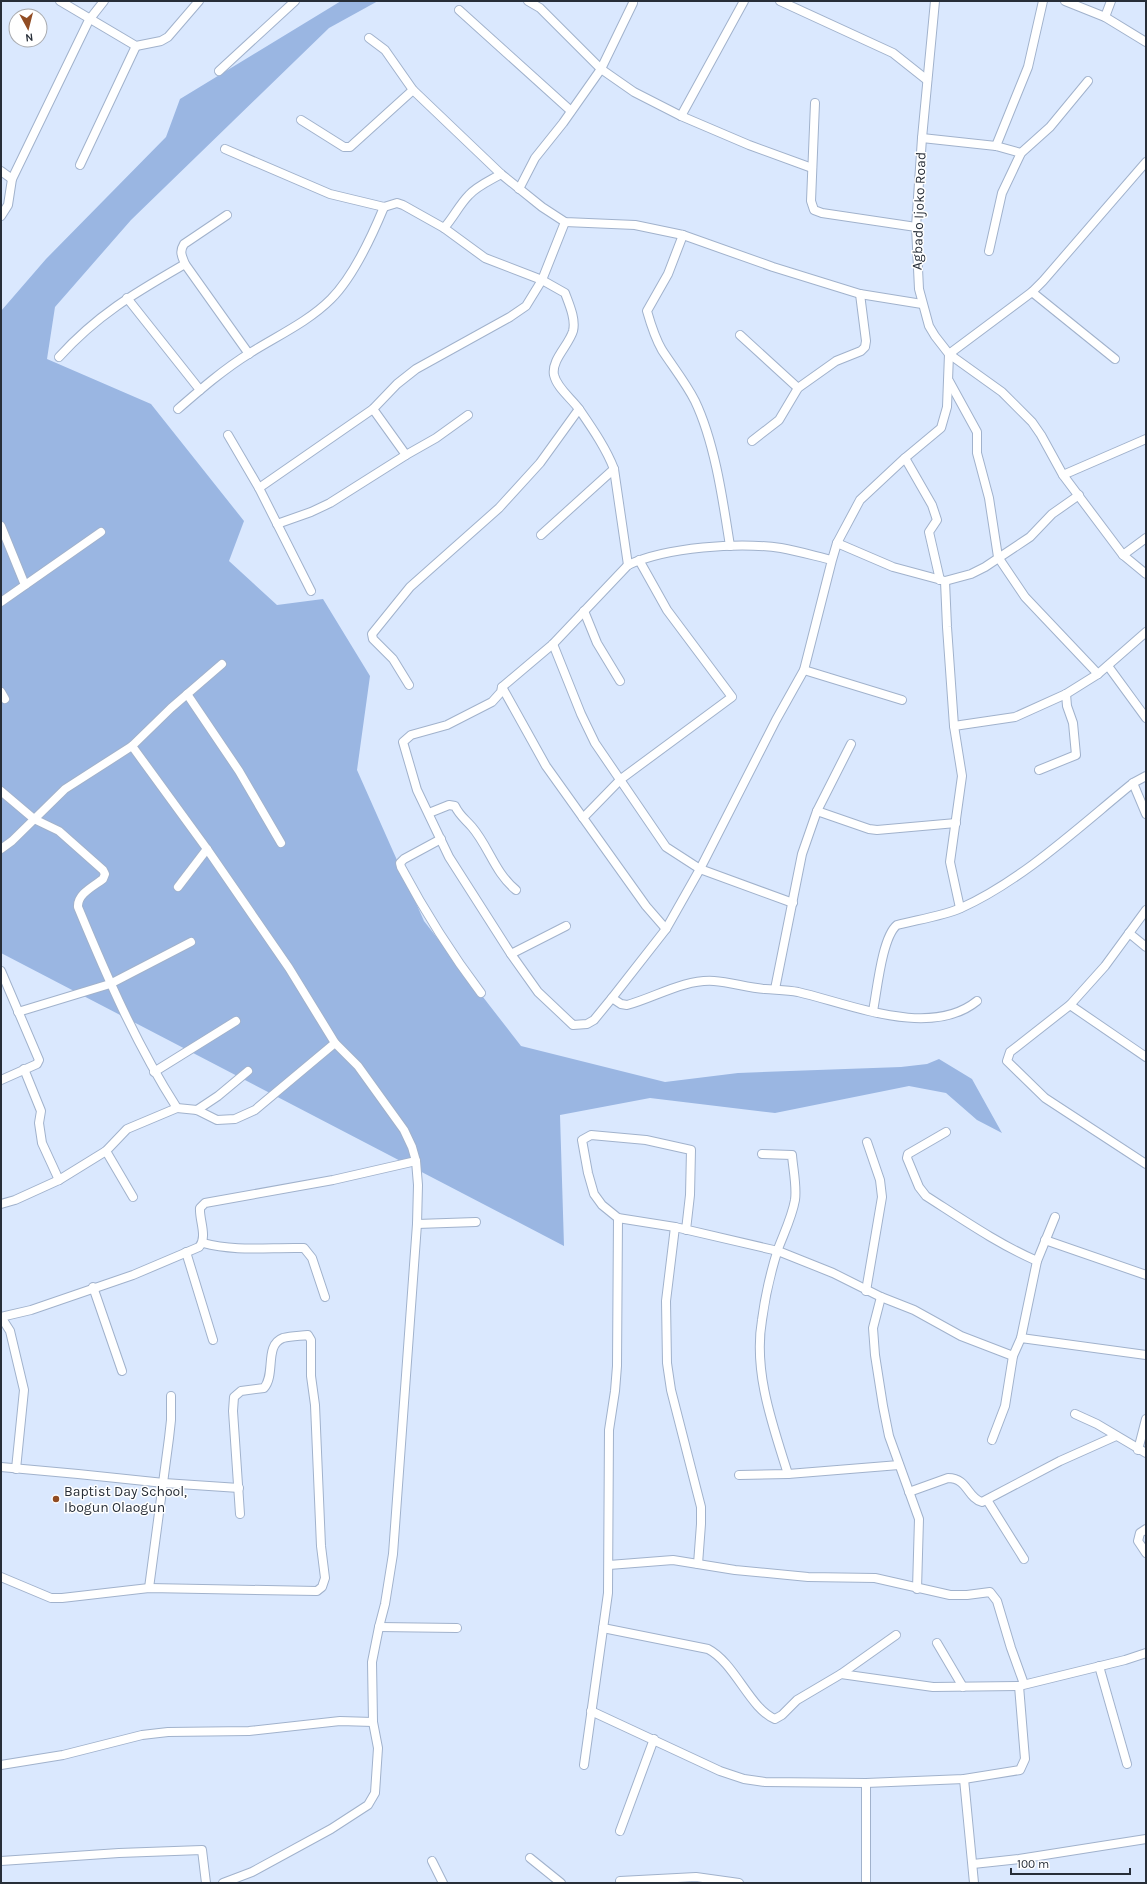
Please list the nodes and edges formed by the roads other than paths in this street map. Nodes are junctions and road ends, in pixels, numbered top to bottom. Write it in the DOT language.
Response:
graph roads {
  1 [pos="60,1"];
  2 [pos="104,1"];
  3 [pos="199,1"];
  4 [pos="295,1"];
  5 [pos="528,1"];
  6 [pos="744,1"];
  7 [pos="780,1"];
  8 [pos="935,1"];
  9 [pos="1043,1"];
  10 [pos="1065,1"];
  11 [pos="1111,1"];
  12 [pos="633,3"];
  13 [pos="459,10"];
  14 [pos="1105,17"];
  15 [pos="90,20"];
  16 [pos="369,38"];
  17 [pos="1146,42"];
  18 [pos="136,46"];
  19 [pos="601,69"];
  20 [pos="219,71"];
  21 [pos="927,80"];
  22 [pos="1088,81"];
  23 [pos="414,90"];
  24 [pos="815,103"];
  25 [pos="571,111"];
  26 [pos="681,116"];
  27 [pos="301,120"];
  28 [pos="922,138"];
  29 [pos="996,146"];
  30 [pos="225,149"];
  31 [pos="1021,153"];
  32 [pos="1146,162"];
  33 [pos="80,165"];
  34 [pos="812,168"];
  35 [pos="1,171"];
  36 [pos="501,174"];
  37 [pos="12,179"];
  38 [pos="519,189"];
  39 [pos="384,207"];
  40 [pos="227,215"];
  41 [pos="1,216"];
  42 [pos="565,222"];
  43 [pos="916,227"];
  44 [pos="444,228"];
  45 [pos="683,235"];
  46 [pos="989,251"];
  47 [pos="185,264"];
  48 [pos="542,280"];
  49 [pos="1032,292"];
  50 [pos="860,294"];
  51 [pos="127,298"];
  52 [pos="922,304"];
  53 [pos="740,335"];
  54 [pos="249,354"];
  55 [pos="949,354"];
  56 [pos="59,357"];
  57 [pos="1115,359"];
  58 [pos="948,380"];
  59 [pos="798,388"];
  60 [pos="200,390"];
  61 [pos="178,409"];
  62 [pos="373,409"];
  63 [pos="579,409"];
  64 [pos="468,415"];
  65 [pos="228,435"];
  66 [pos="1146,440"];
  67 [pos="752,441"];
  68 [pos="406,455"];
  69 [pos="905,458"];
  70 [pos="614,469"];
  71 [pos="1062,475"];
  72 [pos="259,488"];
  73 [pos="1079,495"];
  74 [pos="278,524"];
  75 [pos="1,526"];
  76 [pos="101,532"];
  77 [pos="541,535"];
  78 [pos="1146,538"];
  79 [pos="837,543"];
  80 [pos="730,546"];
  81 [pos="1123,555"];
  82 [pos="998,557"];
  83 [pos="639,560"];
  84 [pos="832,560"];
  85 [pos="628,565"];
  86 [pos="1146,574"];
  87 [pos="943,580"];
  88 [pos="25,585"];
  89 [pos="311,591"];
  90 [pos="1,602"];
  91 [pos="584,611"];
  92 [pos="1146,632"];
  93 [pos="553,644"];
  94 [pos="222,664"];
  95 [pos="1108,666"];
  96 [pos="804,670"];
  97 [pos="1098,674"];
  98 [pos="620,681"];
  99 [pos="409,685"];
  100 [pos="502,687"];
  101 [pos="187,694"];
  102 [pos="1066,694"];
  103 [pos="902,700"];
  104 [pos="1146,718"];
  105 [pos="954,726"];
  106 [pos="852,744"];
  107 [pos="132,746"];
  108 [pos="1039,770"];
  109 [pos="1146,776"];
  110 [pos="620,779"];
  111 [pos="1133,783"];
  112 [pos="1,791"];
  113 [pos="817,811"];
  114 [pos="429,813"];
  115 [pos="1146,814"];
  116 [pos="583,818"];
  117 [pos="34,819"];
  118 [pos="956,823"];
  119 [pos="441,839"];
  120 [pos="280,843"];
  121 [pos="1,849"];
  122 [pos="208,849"];
  123 [pos="700,869"];
  124 [pos="178,887"];
  125 [pos="516,890"];
  126 [pos="793,903"];
  127 [pos="960,908"];
  128 [pos="1146,910"];
  129 [pos="566,926"];
  130 [pos="666,929"];
  131 [pos="1129,933"];
  132 [pos="190,942"];
  133 [pos="1146,947"];
  134 [pos="511,954"];
  135 [pos="1,971"];
  136 [pos="110,984"];
  137 [pos="775,989"];
  138 [pos="481,993"];
  139 [pos="612,998"];
  140 [pos="976,1001"];
  141 [pos="1070,1005"];
  142 [pos="873,1011"];
  143 [pos="18,1012"];
  144 [pos="236,1021"];
  145 [pos="335,1043"];
  146 [pos="1146,1057"];
  147 [pos="24,1069"];
  148 [pos="248,1071"];
  149 [pos="154,1072"];
  150 [pos="1,1080"];
  151 [pos="177,1108"];
  152 [pos="197,1110"];
  153 [pos="946,1132"];
  154 [pos="867,1142"];
  155 [pos="106,1151"];
  156 [pos="762,1154"];
  157 [pos="416,1162"];
  158 [pos="1146,1164"];
  159 [pos="59,1180"];
  160 [pos="133,1197"];
  161 [pos="1,1204"];
  162 [pos="1055,1217"];
  163 [pos="618,1218"];
  164 [pos="476,1222"];
  165 [pos="417,1224"];
  166 [pos="675,1227"];
  167 [pos="686,1230"];
  168 [pos="1045,1240"];
  169 [pos="203,1243"];
  170 [pos="778,1251"];
  171 [pos="186,1252"];
  172 [pos="1037,1261"];
  173 [pos="1146,1275"];
  174 [pos="93,1287"];
  175 [pos="866,1291"];
  176 [pos="325,1297"];
  177 [pos="881,1297"];
  178 [pos="1,1317"];
  179 [pos="1020,1338"];
  180 [pos="213,1340"];
  181 [pos="1146,1355"];
  182 [pos="1013,1356"];
  183 [pos="122,1371"];
  184 [pos="170,1396"];
  185 [pos="1075,1414"];
  186 [pos="1146,1419"];
  187 [pos="1116,1436"];
  188 [pos="992,1440"];
  189 [pos="1138,1450"];
  190 [pos="1146,1453"];
  191 [pos="899,1465"];
  192 [pos="1,1468"];
  193 [pos="16,1469"];
  194 [pos="788,1474"];
  195 [pos="739,1475"];
  196 [pos="164,1483"];
  197 [pos="239,1488"];
  198 [pos="909,1492"];
  199 [pos="987,1500"];
  200 [pos="240,1514"];
  201 [pos="1146,1529"];
  202 [pos="1146,1553"];
  203 [pos="1024,1559"];
  204 [pos="698,1564"];
  205 [pos="609,1565"];
  206 [pos="1,1577"];
  207 [pos="149,1588"];
  208 [pos="917,1588"];
  209 [pos="379,1627"];
  210 [pos="457,1628"];
  211 [pos="603,1628"];
  212 [pos="896,1635"];
  213 [pos="937,1643"];
  214 [pos="1146,1653"];
  215 [pos="1099,1666"];
  216 [pos="841,1674"];
  217 [pos="1021,1685"];
  218 [pos="963,1687"];
  219 [pos="591,1711"];
  220 [pos="373,1722"];
  221 [pos="654,1739"];
  222 [pos="1127,1764"];
  223 [pos="1,1765"];
  224 [pos="584,1765"];
  225 [pos="964,1779"];
  226 [pos="866,1783"];
  227 [pos="620,1831"];
  228 [pos="1146,1839"];
  229 [pos="530,1858"];
  230 [pos="1,1861"];
  231 [pos="432,1861"];
  232 [pos="973,1864"];
  233 [pos="620,1881"];
  234 [pos="206,1883"];
  235 [pos="223,1883"];
  236 [pos="443,1883"];
  237 [pos="561,1883"];
  238 [pos="739,1883"];
  239 [pos="866,1883"];
  240 [pos="974,1883"];
  1 -- 15 [label="street"];
  2 -- 15 [label="street"];
  3 -- 18 [label="street"];
  4 -- 20 [label="street"];
  5 -- 19 [label="street"];
  6 -- 26 [label="street"];
  7 -- 21 [label="street"];
  8 -- 21 [label="street, Agbado Ijoko Road"];
  9 -- 29 [label="street"];
  10 -- 14 [label="street"];
  11 -- 14 [label="street"];
  12 -- 19 [label="street"];
  13 -- 25 [label="street"];
  14 -- 17 [label="street"];
  15 -- 18 [label="street"];
  15 -- 37 [label="street"];
  16 -- 23 [label="street"];
  18 -- 33 [label="street"];
  19 -- 25 [label="street"];
  19 -- 26 [label="street"];
  21 -- 28 [label="street, Agbado Ijoko Road"];
  22 -- 31 [label="street"];
  23 -- 27 [label="street"];
  23 -- 36 [label="street"];
  24 -- 34 [label="street"];
  25 -- 38 [label="street"];
  26 -- 34 [label="street"];
  28 -- 29 [label="street"];
  28 -- 43 [label="street, Agbado Ijoko Road"];
  29 -- 31 [label="street"];
  30 -- 39 [label="street"];
  31 -- 46 [label="street"];
  32 -- 49 [label="street"];
  34 -- 43 [label="street"];
  35 -- 37 [label="street"];
  36 -- 38 [label="street"];
  36 -- 44 [label="street"];
  37 -- 41 [label="street"];
  38 -- 42 [label="street"];
  39 -- 44 [label="street"];
  39 -- 54 [label="street"];
  40 -- 47 [label="street"];
  42 -- 45 [label="street"];
  42 -- 48 [label="street"];
  43 -- 52 [label="street, Agbado Ijoko Road"];
  44 -- 48 [label="street"];
  45 -- 50 [label="street"];
  45 -- 80 [label="street"];
  47 -- 51 [label="street"];
  47 -- 54 [label="street"];
  48 -- 62 [label="street"];
  48 -- 63 [label="street"];
  49 -- 55 [label="street"];
  49 -- 57 [label="street"];
  50 -- 52 [label="street"];
  50 -- 59 [label="street"];
  51 -- 56 [label="street"];
  51 -- 60 [label="street"];
  52 -- 55 [label="street, Agbado Ijoko Road"];
  53 -- 59 [label="street"];
  54 -- 60 [label="street"];
  55 -- 58 [label="street"];
  55 -- 71 [label="street, Agbado Ijoko Road"];
  58 -- 69 [label="street"];
  58 -- 82 [label="street"];
  59 -- 67 [label="street"];
  60 -- 61 [label="street"];
  62 -- 68 [label="street"];
  62 -- 72 [label="street"];
  63 -- 70 [label="street"];
  63 -- 99 [label="street"];
  64 -- 68 [label="street"];
  65 -- 72 [label="street"];
  66 -- 71 [label="street"];
  68 -- 74 [label="street"];
  69 -- 79 [label="street"];
  69 -- 87 [label="street"];
  70 -- 77 [label="street"];
  70 -- 85 [label="street"];
  71 -- 73 [label="street, Agbado Ijoko Road"];
  72 -- 74 [label="street"];
  73 -- 81 [label="street, Agbado Ijoko Road"];
  73 -- 82 [label="street"];
  74 -- 89 [label="street"];
  75 -- 88 [label="street"];
  76 -- 88 [label="street"];
  78 -- 81 [label="street"];
  79 -- 84 [label="street"];
  79 -- 87 [label="street"];
  80 -- 83 [label="street"];
  80 -- 84 [label="street"];
  81 -- 86 [label="street, Agbado Ijoko Road"];
  82 -- 87 [label="street"];
  82 -- 97 [label="street"];
  83 -- 85 [label="street"];
  83 -- 110 [label="street"];
  84 -- 96 [label="street"];
  85 -- 91 [label="street"];
  87 -- 105 [label="street"];
  88 -- 90 [label="street"];
  91 -- 93 [label="street"];
  91 -- 98 [label="street"];
  92 -- 95 [label="street"];
  93 -- 100 [label="street"];
  93 -- 110 [label="street"];
  94 -- 101 [label="street"];
  95 -- 97 [label="street"];
  95 -- 104 [label="street"];
  96 -- 103 [label="street"];
  96 -- 123 [label="street"];
  97 -- 102 [label="street"];
  100 -- 114 [label="street"];
  100 -- 116 [label="street"];
  101 -- 107 [label="street"];
  101 -- 120 [label="street"];
  102 -- 105 [label="street"];
  102 -- 108 [label="street"];
  105 -- 118 [label="street"];
  106 -- 113 [label="street"];
  107 -- 117 [label="street"];
  107 -- 122 [label="street"];
  109 -- 111 [label="street"];
  110 -- 116 [label="street"];
  110 -- 123 [label="street"];
  111 -- 115 [label="street"];
  111 -- 127 [label="street"];
  112 -- 117 [label="street"];
  113 -- 118 [label="street"];
  113 -- 126 [label="street"];
  114 -- 119 [label="street"];
  114 -- 125 [label="street"];
  116 -- 130 [label="street"];
  117 -- 121 [label="street"];
  117 -- 136 [label="street"];
  118 -- 127 [label="street"];
  119 -- 134 [label="street"];
  119 -- 138 [label="street"];
  122 -- 124 [label="street"];
  122 -- 145 [label="street"];
  123 -- 126 [label="street"];
  123 -- 130 [label="street"];
  126 -- 137 [label="street"];
  127 -- 142 [label="street"];
  128 -- 131 [label="street"];
  129 -- 134 [label="street"];
  130 -- 139 [label="street"];
  131 -- 133 [label="street"];
  131 -- 141 [label="street"];
  132 -- 136 [label="street"];
  134 -- 139 [label="street"];
  135 -- 143 [label="street"];
  136 -- 143 [label="street"];
  136 -- 149 [label="street"];
  137 -- 139 [label="street"];
  137 -- 142 [label="street"];
  140 -- 142 [label="street"];
  141 -- 146 [label="street"];
  141 -- 158 [label="street"];
  143 -- 147 [label="street"];
  144 -- 149 [label="street"];
  145 -- 152 [label="street"];
  145 -- 157 [label="street"];
  147 -- 150 [label="street"];
  147 -- 159 [label="street"];
  148 -- 152 [label="street"];
  149 -- 151 [label="street"];
  151 -- 152 [label="street"];
  151 -- 155 [label="street"];
  153 -- 172 [label="street"];
  154 -- 175 [label="street"];
  155 -- 159 [label="street"];
  155 -- 160 [label="street"];
  156 -- 170 [label="street"];
  157 -- 165 [label="street"];
  157 -- 169 [label="street"];
  159 -- 161 [label="street"];
  162 -- 168 [label="street"];
  163 -- 166 [label="street"];
  163 -- 167 [label="street"];
  163 -- 205 [label="street"];
  164 -- 165 [label="street"];
  165 -- 209 [label="street"];
  166 -- 167 [label="street"];
  166 -- 204 [label="street"];
  167 -- 170 [label="street"];
  168 -- 172 [label="street"];
  168 -- 173 [label="street"];
  169 -- 171 [label="street"];
  169 -- 176 [label="street"];
  170 -- 175 [label="street"];
  170 -- 194 [label="street"];
  171 -- 174 [label="street"];
  171 -- 180 [label="street"];
  172 -- 179 [label="street"];
  174 -- 178 [label="street"];
  174 -- 183 [label="street"];
  175 -- 177 [label="street"];
  177 -- 182 [label="street"];
  177 -- 191 [label="street"];
  178 -- 193 [label="street"];
  179 -- 181 [label="street"];
  179 -- 182 [label="street"];
  182 -- 188 [label="street"];
  184 -- 196 [label="street"];
  185 -- 187 [label="street"];
  186 -- 189 [label="street"];
  187 -- 189 [label="street"];
  187 -- 199 [label="street"];
  189 -- 190 [label="street"];
  191 -- 194 [label="street"];
  191 -- 198 [label="street"];
  192 -- 193 [label="street"];
  193 -- 196 [label="street"];
  194 -- 195 [label="street"];
  196 -- 197 [label="street"];
  196 -- 207 [label="street"];
  197 -- 200 [label="street"];
  197 -- 207 [label="street"];
  198 -- 199 [label="street"];
  198 -- 208 [label="street"];
  199 -- 203 [label="street"];
  201 -- 202 [label="street"];
  204 -- 205 [label="street"];
  204 -- 208 [label="street"];
  205 -- 211 [label="street"];
  206 -- 207 [label="street"];
  208 -- 217 [label="street"];
  209 -- 210 [label="street"];
  209 -- 220 [label="street"];
  211 -- 216 [label="street"];
  211 -- 219 [label="street"];
  212 -- 216 [label="street"];
  213 -- 218 [label="street"];
  214 -- 215 [label="street"];
  215 -- 217 [label="street"];
  215 -- 222 [label="street"];
  216 -- 218 [label="street"];
  217 -- 218 [label="street"];
  217 -- 225 [label="street"];
  219 -- 221 [label="street"];
  219 -- 224 [label="street"];
  220 -- 223 [label="street"];
  220 -- 235 [label="street"];
  221 -- 226 [label="street"];
  221 -- 227 [label="street"];
  225 -- 226 [label="street"];
  225 -- 232 [label="street"];
  226 -- 239 [label="street"];
  228 -- 232 [label="street"];
  229 -- 237 [label="street"];
  230 -- 234 [label="street"];
  231 -- 236 [label="street"];
  232 -- 240 [label="street"];
  233 -- 238 [label="street"];
}
